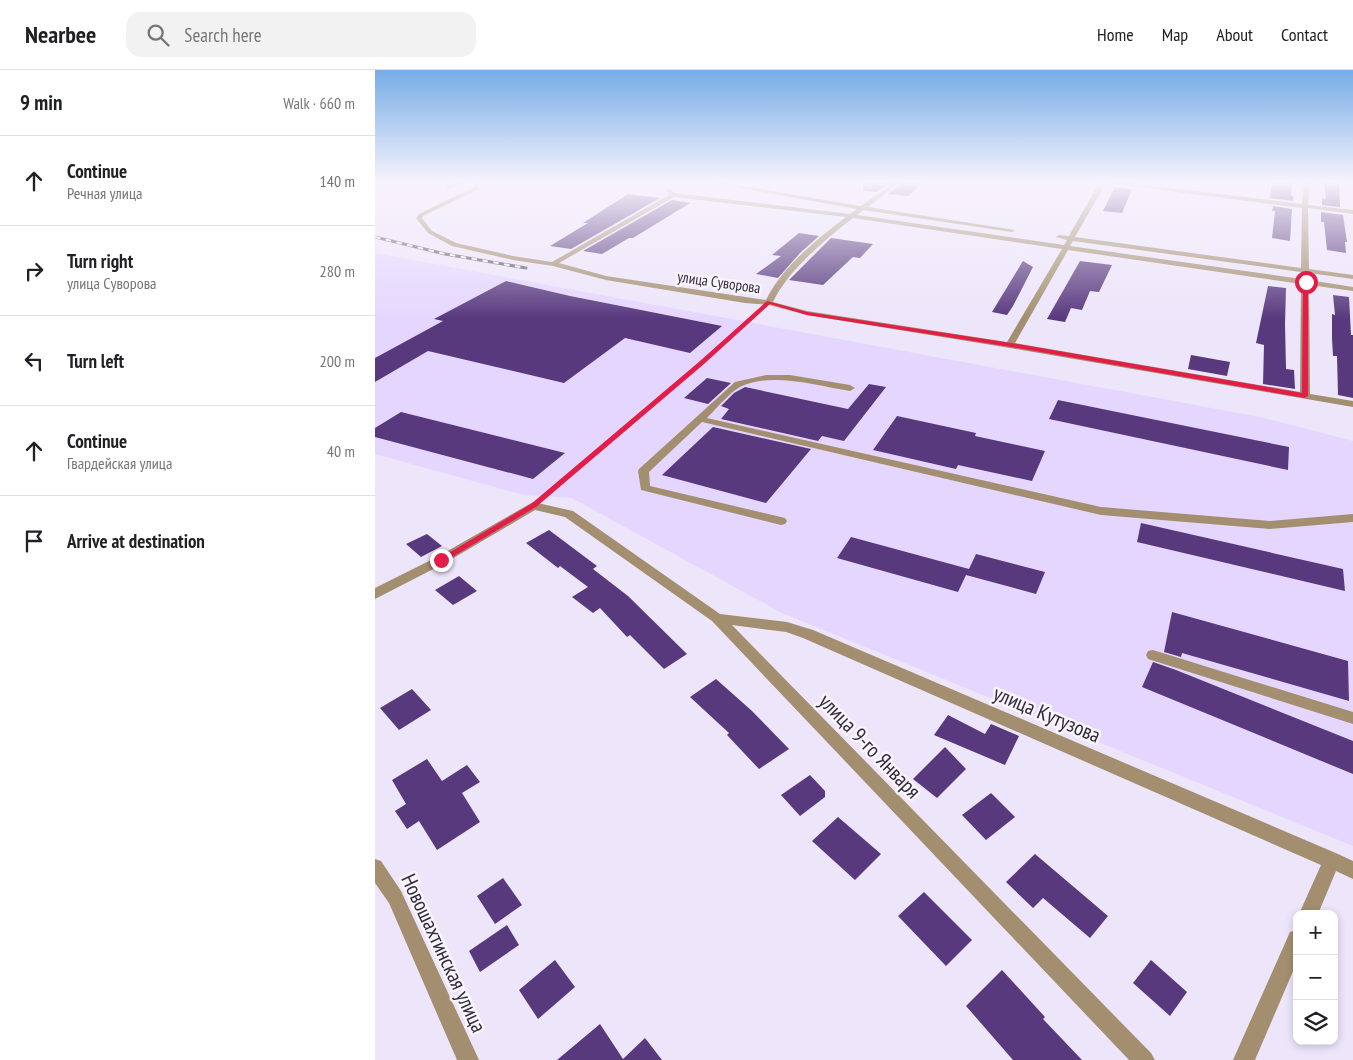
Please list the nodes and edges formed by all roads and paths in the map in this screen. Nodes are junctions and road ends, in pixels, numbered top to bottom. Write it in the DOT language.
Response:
graph roads {
  1 [pos="425,227"];
  2 [pos="613,227"];
  3 [pos="838,227"];
  4 [pos="929,227"];
  5 [pos="989,227"];
  6 [pos="1078,227"];
  7 [pos="1306,227"];
  8 [pos="1023,232"];
  9 [pos="1052,236"];
  10 [pos="1071,239"];
  11 [pos="1066,247"];
  12 [pos="553,264"];
  13 [pos="1307,271"];
  14 [pos="1353,277"];
  15 [pos="1306,282"];
  16 [pos="1353,289"];
  17 [pos="769,302"];
  18 [pos="1011,345"];
  19 [pos="850,388"];
  20 [pos="1305,396"];
  21 [pos="1353,404"];
  22 [pos="700,419"];
  23 [pos="533,506"];
  24 [pos="1353,518"];
  25 [pos="781,521"];
  26 [pos="375,594"];
  27 [pos="717,618"];
  28 [pos="1153,655"];
  29 [pos="1353,718"];
  30 [pos="1332,860"];
  31 [pos="375,867"];
  32 [pos="1353,870"];
  33 [pos="1310,910"];
  34 [pos="1293,948"];
  35 [pos="467,1060"];
  36 [pos="1144,1060"];
  37 [pos="1244,1060"];
  1 -- 12 [label="street, улица Суворова"];
  2 -- 12 [label="street"];
  3 -- 17 [label="street"];
  4 -- 11 [label="street"];
  5 -- 8 [label="street"];
  6 -- 10 [label="street"];
  7 -- 13 [label="street"];
  9 -- 10 [label="street"];
  10 -- 11 [label="street"];
  10 -- 13 [label="street"];
  11 -- 15 [label="street"];
  11 -- 18 [label="street"];
  12 -- 17 [label="street, улица Суворова"];
  13 -- 14 [label="street"];
  13 -- 15 [label="street"];
  15 -- 16 [label="street"];
  15 -- 20 [label="street"];
  17 -- 18 [label="street, улица Суворова"];
  17 -- 23 [label="path"];
  18 -- 20 [label="street, улица Суворова"];
  19 -- 22 [label="street"];
  20 -- 21 [label="street, улица Суворова"];
  22 -- 24 [label="street"];
  22 -- 25 [label="street"];
  23 -- 26 [label="street"];
  23 -- 27 [label="street, улица 9-го Января"];
  27 -- 30 [label="street, улица Кутузова"];
  27 -- 36 [label="street, улица 9-го Января"];
  28 -- 29 [label="street"];
  30 -- 32 [label="street, улица Кутузова"];
  30 -- 33 [label="street"];
  31 -- 35 [label="street, Новошахтинская улица"];
  34 -- 37 [label="street"];
}
